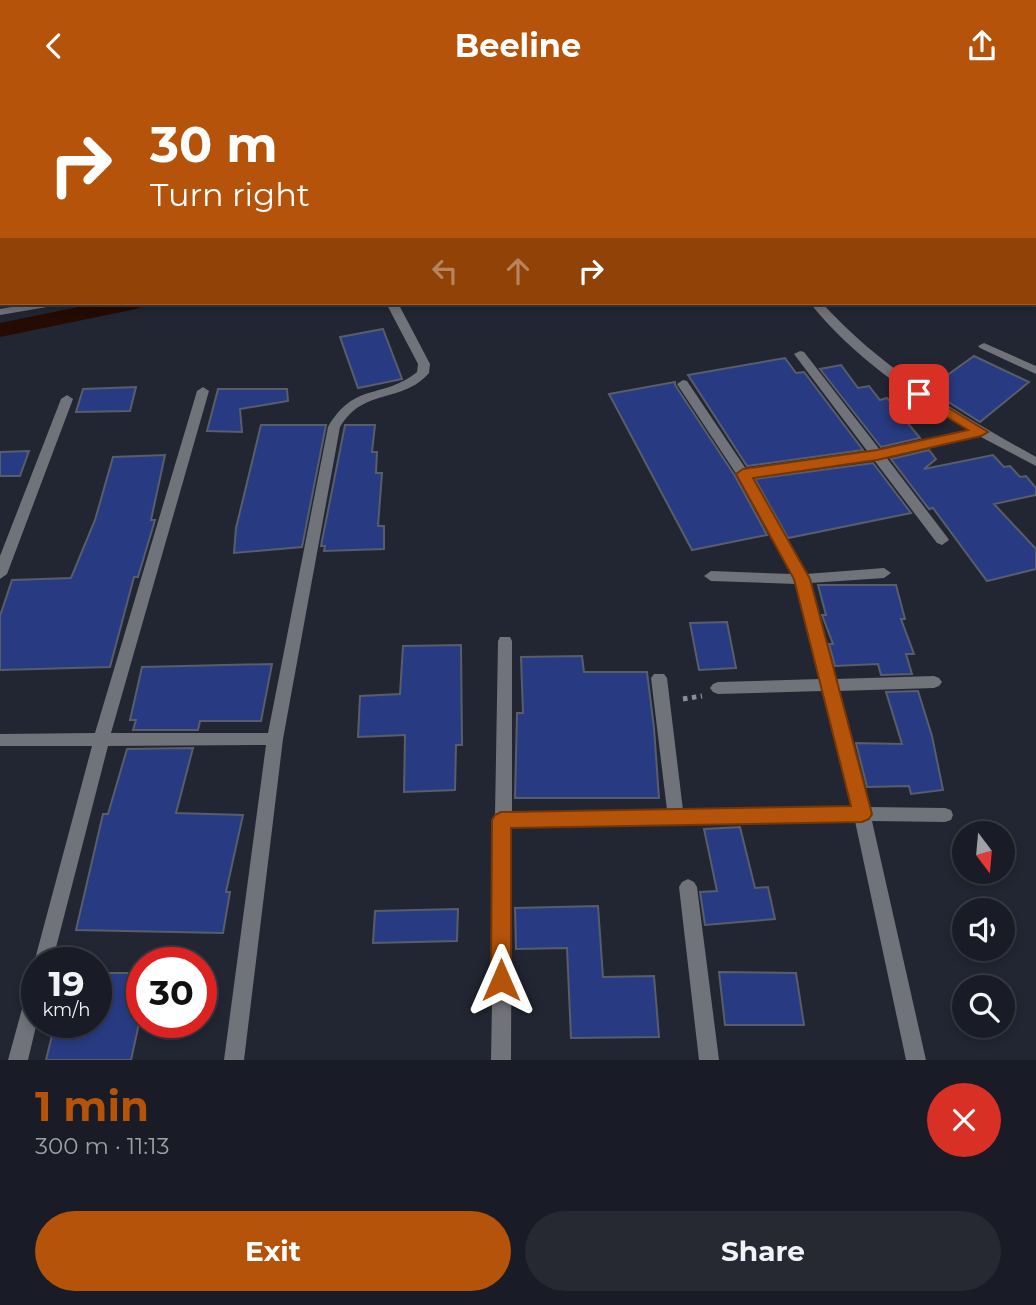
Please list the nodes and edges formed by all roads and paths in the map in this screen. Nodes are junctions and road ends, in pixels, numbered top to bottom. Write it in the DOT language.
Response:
graph roads {
  1 [pos="41,305"];
  2 [pos="393,305"];
  3 [pos="820,305"];
  4 [pos="0,312"];
  5 [pos="984,346"];
  6 [pos="800,354"];
  7 [pos="1036,370"];
  8 [pos="683,384"];
  9 [pos="204,391"];
  10 [pos="67,399"];
  11 [pos="981,432"];
  12 [pos="877,455"];
  13 [pos="1036,461"];
  14 [pos="743,474"];
  15 [pos="942,540"];
  16 [pos="884,573"];
  17 [pos="0,574"];
  18 [pos="711,576"];
  19 [pos="802,579"];
  20 [pos="505,641"];
  21 [pos="659,678"];
  22 [pos="934,681"];
  23 [pos="830,685"];
  24 [pos="718,688"];
  25 [pos="662,700"];
  26 [pos="275,739"];
  27 [pos="0,740"];
  28 [pos="101,741"];
  29 [pos="862,814"];
  30 [pos="945,815"];
  31 [pos="676,817"];
  32 [pos="501,820"];
  33 [pos="688,887"];
  34 [pos="47,947"];
  35 [pos="24,1038"];
  36 [pos="18,1060"];
  37 [pos="234,1060"];
  38 [pos="501,1060"];
  39 [pos="709,1060"];
  40 [pos="916,1060"];
  1 -- 4 [label="street"];
  2 -- 26 [label="street"];
  3 -- 11 [label="street"];
  5 -- 7 [label="street"];
  6 -- 12 [label="street"];
  8 -- 14 [label="street"];
  9 -- 28 [label="street"];
  10 -- 17 [label="street"];
  11 -- 12 [label="street"];
  11 -- 13 [label="street"];
  12 -- 14 [label="street"];
  12 -- 15 [label="street"];
  14 -- 19 [label="street"];
  16 -- 19 [label="street"];
  18 -- 19 [label="street"];
  19 -- 23 [label="street"];
  20 -- 32 [label="street"];
  21 -- 25 [label="street"];
  22 -- 23 [label="street"];
  23 -- 24 [label="street"];
  23 -- 29 [label="street"];
  24 -- 25 [label="path"];
  25 -- 31 [label="street"];
  26 -- 28 [label="street"];
  26 -- 37 [label="street"];
  27 -- 28 [label="street"];
  28 -- 34 [label="street"];
  29 -- 30 [label="street"];
  29 -- 31 [label="street"];
  29 -- 40 [label="street"];
  31 -- 32 [label="street"];
  32 -- 38 [label="street"];
  33 -- 39 [label="street"];
  35 -- 36 [label="street"];
}
